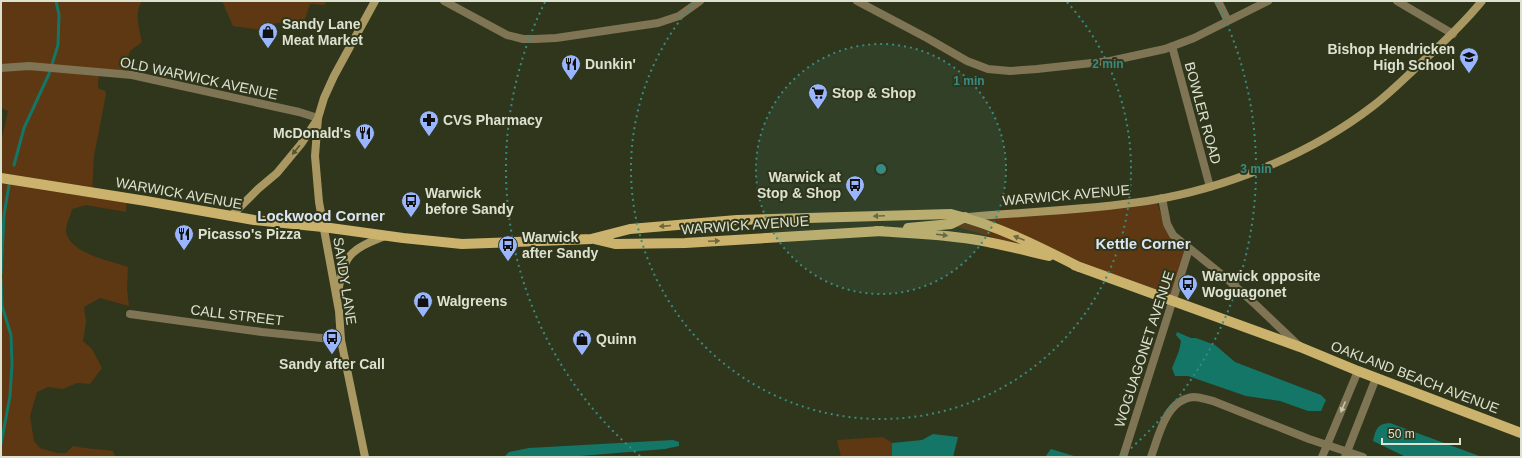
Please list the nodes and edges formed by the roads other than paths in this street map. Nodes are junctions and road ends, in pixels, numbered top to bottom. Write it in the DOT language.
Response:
graph roads {
  1 [pos="375,1"];
  2 [pos="444,1"];
  3 [pos="700,1"];
  4 [pos="858,1"];
  5 [pos="1218,1"];
  6 [pos="1268,1"];
  7 [pos="1397,1"];
  8 [pos="1482,1"];
  9 [pos="1228,20"];
  10 [pos="1453,34"];
  11 [pos="1172,46"];
  12 [pos="1,68"];
  13 [pos="318,118"];
  14 [pos="1,178"];
  15 [pos="1210,187"];
  16 [pos="1162,198"];
  17 [pos="951,214"];
  18 [pos="231,216"];
  19 [pos="965,217"];
  20 [pos="323,226"];
  21 [pos="876,231"];
  22 [pos="385,236"];
  23 [pos="591,239"];
  24 [pos="1189,249"];
  25 [pos="1079,267"];
  26 [pos="337,298"];
  27 [pos="1174,301"];
  28 [pos="130,314"];
  29 [pos="341,340"];
  30 [pos="1300,347"];
  31 [pos="1358,371"];
  32 [pos="1376,378"];
  33 [pos="1521,433"];
  34 [pos="1327,444"];
  35 [pos="1346,454"];
  36 [pos="365,457"];
  37 [pos="1123,457"];
  38 [pos="1151,457"];
  39 [pos="1322,457"];
  40 [pos="1363,457"];
  1 -- 13 [label="main road, SANDY LANE"];
  2 -- 3 [label="street"];
  4 -- 11 [label="street"];
  5 -- 9 [label="street"];
  6 -- 9 [label="street"];
  7 -- 10 [label="street"];
  8 -- 10 [label="main road, WARWICK AVENUE"];
  9 -- 11 [label="street"];
  10 -- 15 [label="main road, WARWICK AVENUE"];
  11 -- 15 [label="street, BOWLER ROAD"];
  12 -- 13 [label="street, OLD WARWICK AVENUE"];
  13 -- 18 [label="main road, one-way"];
  13 -- 20 [label="main road, SANDY LANE"];
  14 -- 18 [label="main road, WARWICK AVENUE"];
  15 -- 16 [label="main road, WARWICK AVENUE"];
  16 -- 19 [label="main road, WARWICK AVENUE"];
  16 -- 24 [label="street, OAKLAND BEACH AVENUE"];
  17 -- 19 [label="main road, OAKLAND BEACH AVENUE"];
  17 -- 23 [label="main road, WARWICK AVENUE, one-way"];
  18 -- 20 [label="main road, WARWICK AVENUE"];
  19 -- 21 [label="main road, WARWICK AVENUE"];
  25 -- 19 [label="main road, OAKLAND BEACH AVENUE, one-way"];
  20 -- 22 [label="main road, WARWICK AVENUE"];
  20 -- 26 [label="main road, SANDY LANE"];
  23 -- 21 [label="main road, WARWICK AVENUE, one-way"];
  21 -- 25 [label="main road, OAKLAND BEACH AVENUE, one-way"];
  22 -- 23 [label="main road, WARWICK AVENUE"];
  22 -- 26 [label="main road"];
  24 -- 27 [label="street, WOGUAGONET AVENUE"];
  24 -- 30 [label="street, OAKLAND BEACH AVENUE"];
  25 -- 27 [label="main road, OAKLAND BEACH AVENUE"];
  26 -- 29 [label="main road, SANDY LANE"];
  27 -- 30 [label="main road, OAKLAND BEACH AVENUE"];
  27 -- 37 [label="street, WOGUAGONET AVENUE"];
  28 -- 29 [label="street, CALL STREET"];
  29 -- 36 [label="main road, SANDY LANE"];
  30 -- 31 [label="main road, OAKLAND BEACH AVENUE"];
  31 -- 32 [label="main road, OAKLAND BEACH AVENUE"];
  31 -- 34 [label="street, one-way"];
  32 -- 33 [label="main road, OAKLAND BEACH AVENUE"];
  32 -- 35 [label="street"];
  34 -- 35 [label="street"];
  34 -- 38 [label="street"];
  34 -- 39 [label="street"];
  35 -- 40 [label="street"];
}
